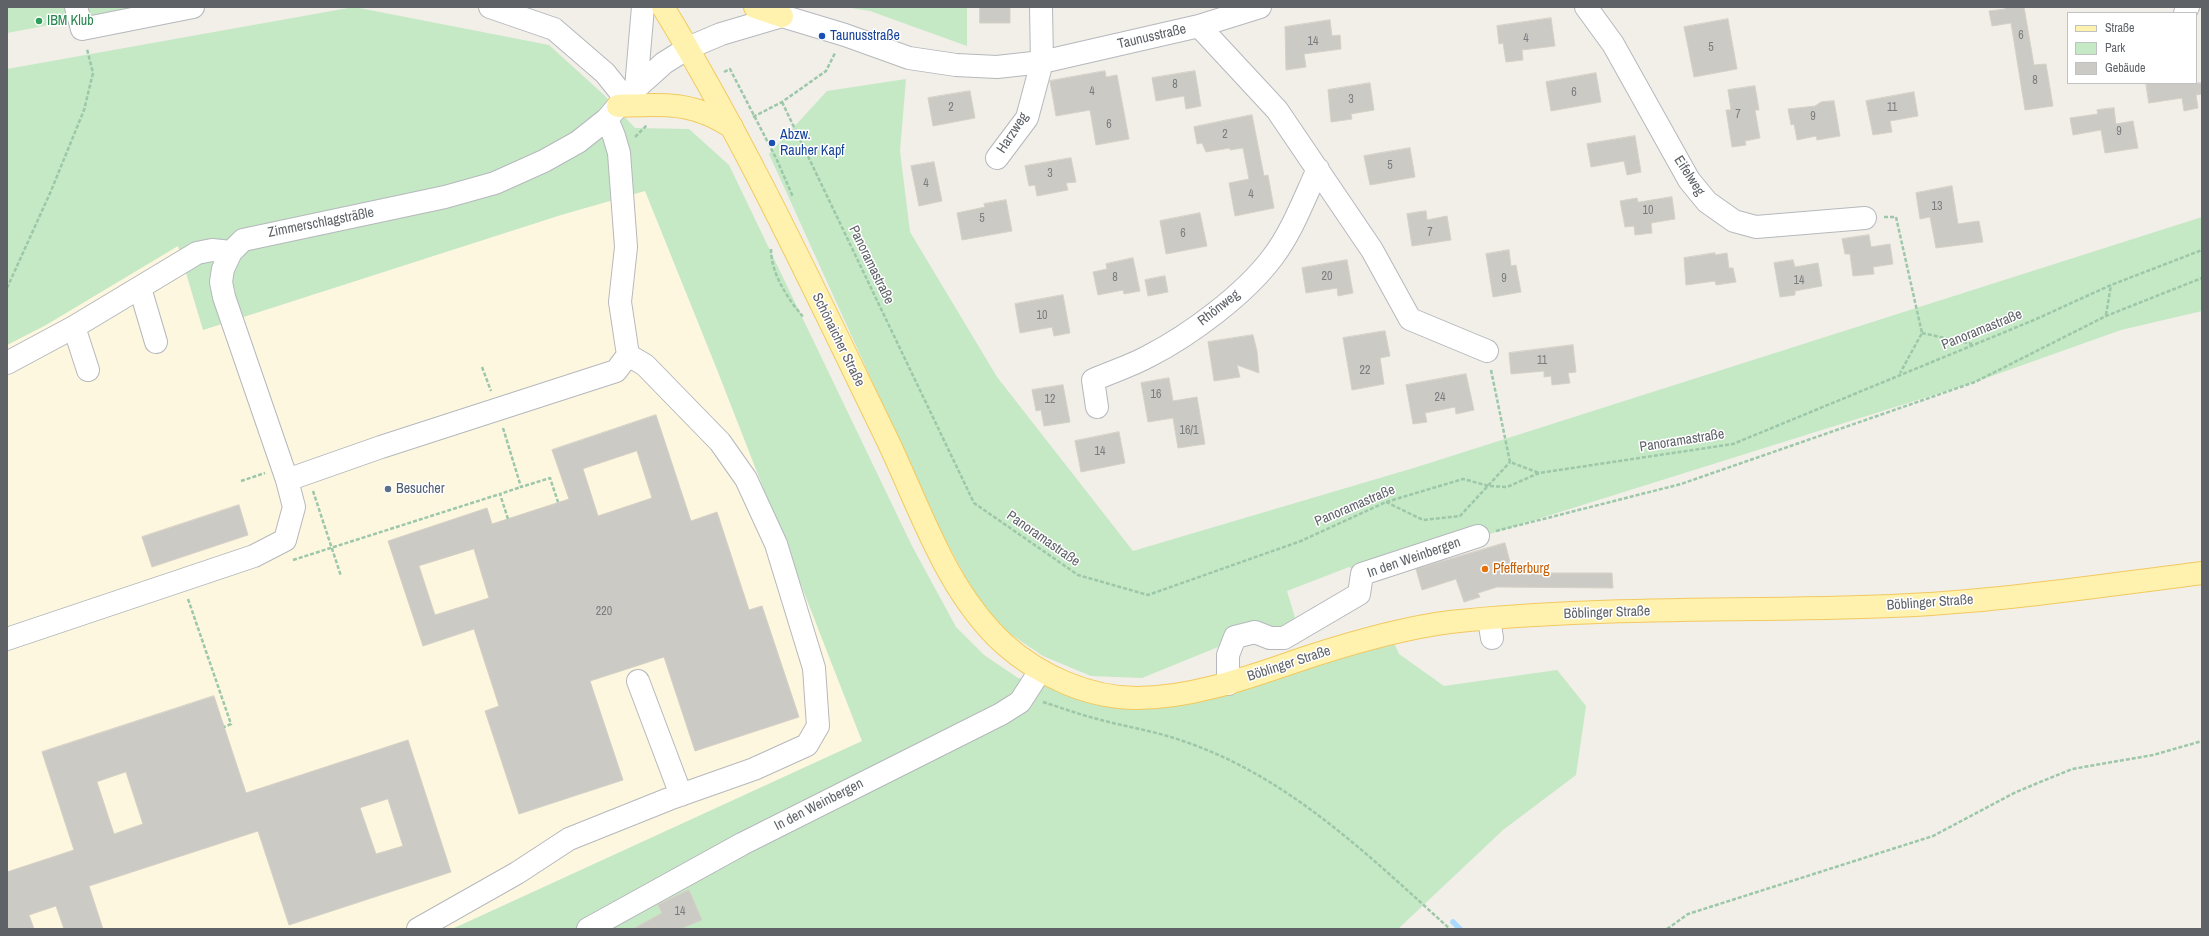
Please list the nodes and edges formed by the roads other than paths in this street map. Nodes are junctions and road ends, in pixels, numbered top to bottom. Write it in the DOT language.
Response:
graph roads {
  1 [pos="76,7"];
  2 [pos="194,7"];
  3 [pos="490,7"];
  4 [pos="643,7"];
  5 [pos="663,7"];
  6 [pos="755,7"];
  7 [pos="1041,7"];
  8 [pos="1260,7"];
  9 [pos="1586,7"];
  10 [pos="782,16"];
  11 [pos="1199,26"];
  12 [pos="688,48"];
  13 [pos="1042,62"];
  14 [pos="622,103"];
  15 [pos="732,127"];
  16 [pos="997,158"];
  17 [pos="1318,169"];
  18 [pos="1866,218"];
  19 [pos="231,252"];
  20 [pos="140,288"];
  21 [pos="74,327"];
  22 [pos="156,342"];
  23 [pos="1487,351"];
  24 [pos="628,355"];
  25 [pos="7,363"];
  26 [pos="88,370"];
  27 [pos="1097,407"];
  28 [pos="287,480"];
  29 [pos="1478,536"];
  30 [pos="2202,573"];
  31 [pos="7,639"];
  32 [pos="1032,678"];
  33 [pos="638,681"];
  34 [pos="1228,684"];
  35 [pos="681,795"];
  36 [pos="418,929"];
  37 [pos="588,929"];
  1 -- 2 [label="street"];
  3 -- 14 [label="street"];
  4 -- 14 [label="street"];
  5 -- 12 [label="main road, Schönaicher Straße"];
  6 -- 10 [label="main road"];
  7 -- 13 [label="street"];
  8 -- 11 [label="street, Taunusstraße"];
  9 -- 18 [label="street, Eifelweg"];
  10 -- 12 [label="street"];
  10 -- 13 [label="street, Taunusstraße"];
  11 -- 13 [label="street, Taunusstraße"];
  11 -- 17 [label="street"];
  12 -- 14 [label="street, Zimmerschlagsträßle"];
  12 -- 15 [label="main road, Schönaicher Straße"];
  13 -- 16 [label="street, Harzweg"];
  14 -- 15 [label="main road"];
  14 -- 19 [label="street, Zimmerschlagsträßle"];
  14 -- 24 [label="street"];
  15 -- 32 [label="main road, Schönaicher Straße"];
  17 -- 23 [label="street"];
  17 -- 27 [label="street, Rhönweg"];
  19 -- 20 [label="street"];
  19 -- 28 [label="street"];
  20 -- 21 [label="street"];
  20 -- 22 [label="street"];
  21 -- 25 [label="street"];
  21 -- 26 [label="street"];
  24 -- 28 [label="street"];
  24 -- 35 [label="street"];
  28 -- 31 [label="street"];
  29 -- 34 [label="street, In den Weinbergen"];
  30 -- 34 [label="main road, Böblinger Straße"];
  32 -- 34 [label="main road, Böblinger Straße"];
  32 -- 37 [label="street, In den Weinbergen"];
  33 -- 35 [label="street"];
  35 -- 36 [label="street"];
}
